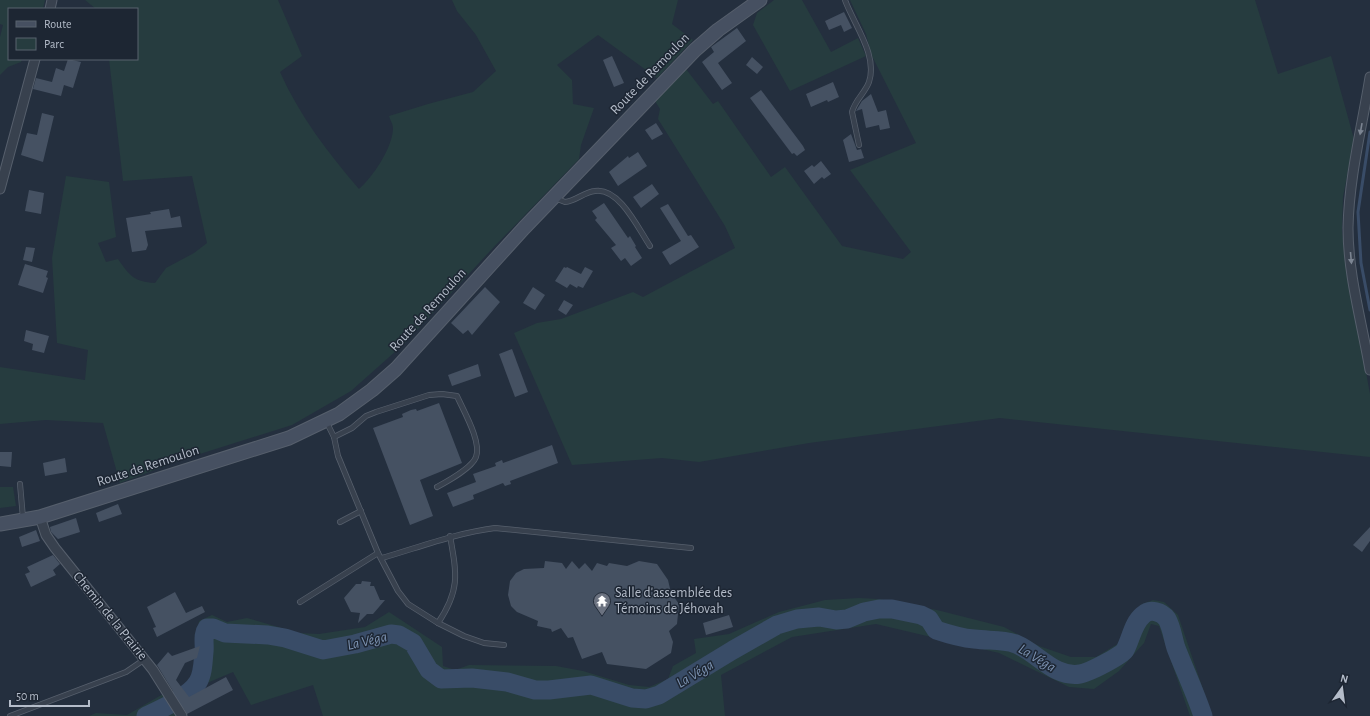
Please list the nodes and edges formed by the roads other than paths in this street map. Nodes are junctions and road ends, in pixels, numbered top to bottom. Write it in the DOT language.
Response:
graph roads {
  1 [pos="760,0"];
  2 [pos="845,0"];
  3 [pos="35,60"];
  4 [pos="1370,77"];
  5 [pos="859,145"];
  6 [pos="0,189"];
  7 [pos="554,198"];
  8 [pos="650,246"];
  9 [pos="1370,370"];
  10 [pos="326,421"];
  11 [pos="334,437"];
  12 [pos="20,484"];
  13 [pos="438,487"];
  14 [pos="361,512"];
  15 [pos="40,517"];
  16 [pos="24,520"];
  17 [pos="340,522"];
  18 [pos="0,524"];
  19 [pos="450,536"];
  20 [pos="691,548"];
  21 [pos="378,553"];
  22 [pos="382,558"];
  23 [pos="300,602"];
  24 [pos="438,623"];
  25 [pos="504,645"];
  26 [pos="145,659"];
  27 [pos="10,716"];
  28 [pos="182,716"];
  1 -- 7 [label="main road, Route de Remoulon"];
  2 -- 5 [label="lane"];
  3 -- 6 [label="street"];
  4 -- 9 [label="street, one-way"];
  7 -- 8 [label="lane"];
  7 -- 10 [label="main road, Route de Remoulon"];
  10 -- 11 [label="lane"];
  10 -- 15 [label="main road, Route de Remoulon"];
  11 -- 13 [label="lane"];
  11 -- 14 [label="lane"];
  12 -- 16 [label="lane"];
  14 -- 17 [label="lane"];
  14 -- 21 [label="lane"];
  15 -- 16 [label="main road, Route de Remoulon"];
  15 -- 26 [label="street, Chemin de la Prairie"];
  16 -- 18 [label="main road, Route de Remoulon"];
  19 -- 20 [label="lane"];
  19 -- 22 [label="lane"];
  19 -- 24 [label="lane"];
  21 -- 22 [label="lane"];
  21 -- 23 [label="lane"];
  22 -- 24 [label="lane"];
  24 -- 25 [label="lane"];
  26 -- 27 [label="lane"];
  26 -- 28 [label="street, Chemin de la Prairie"];
}
